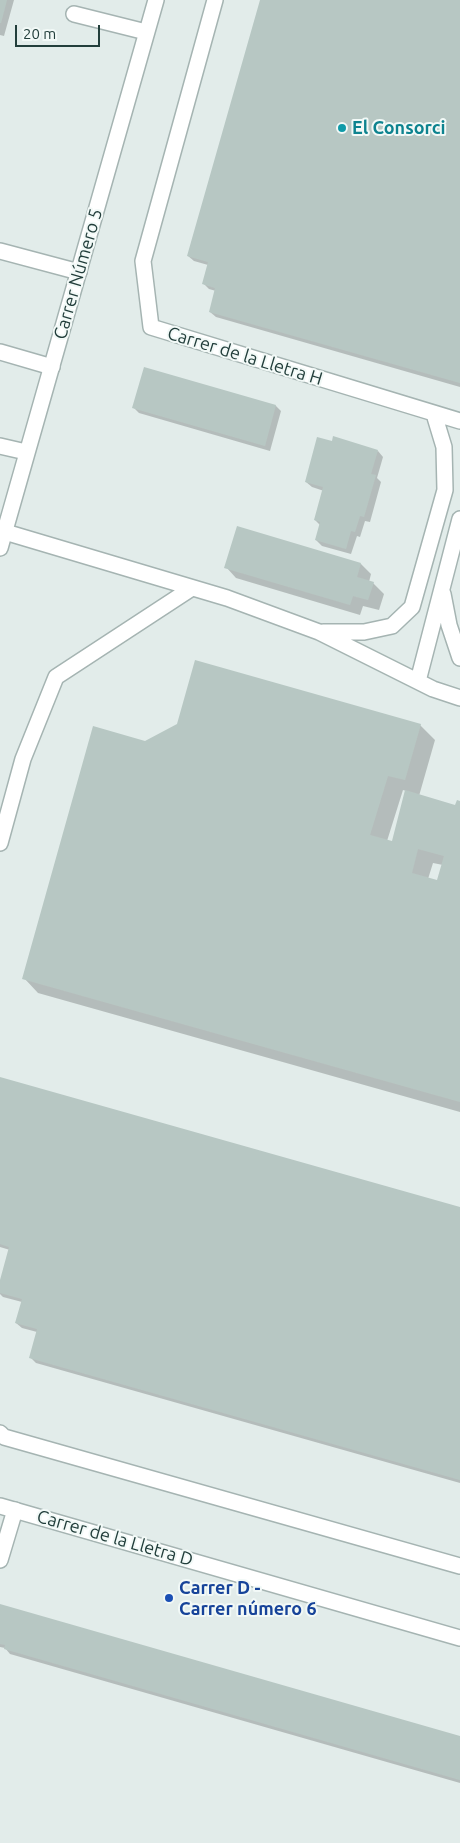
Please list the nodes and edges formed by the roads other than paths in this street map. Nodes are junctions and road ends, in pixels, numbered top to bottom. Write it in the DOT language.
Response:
graph roads {
  1 [pos="156,0"];
  2 [pos="215,0"];
  3 [pos="74,14"];
  4 [pos="146,32"];
  5 [pos="0,251"];
  6 [pos="79,272"];
  7 [pos="0,352"];
  8 [pos="52,367"];
  9 [pos="434,414"];
  10 [pos="460,421"];
  11 [pos="0,446"];
  12 [pos="26,452"];
  13 [pos="460,519"];
  14 [pos="5,532"];
  15 [pos="0,548"];
  16 [pos="192,588"];
  17 [pos="442,589"];
  18 [pos="319,632"];
  19 [pos="460,658"];
  20 [pos="418,681"];
  21 [pos="460,698"];
  22 [pos="0,844"];
  23 [pos="0,1433"];
  24 [pos="7,1508"];
  25 [pos="0,1560"];
  26 [pos="460,1566"];
  27 [pos="460,1638"];
  1 -- 4 [label="street, Carrer Número 5"];
  2 -- 9 [label="street, Carrer de la Lletra H"];
  3 -- 4 [label="street"];
  4 -- 6 [label="street, Carrer Número 5"];
  5 -- 6 [label="street"];
  6 -- 8 [label="street, Carrer Número 5"];
  7 -- 8 [label="street"];
  8 -- 12 [label="street, Carrer Número 5"];
  9 -- 10 [label="street, Carrer de la Lletra H"];
  9 -- 18 [label="street"];
  11 -- 12 [label="street"];
  12 -- 14 [label="street, Carrer Número 5"];
  13 -- 17 [label="street"];
  14 -- 15 [label="street, Carrer Número 5"];
  14 -- 16 [label="street"];
  16 -- 18 [label="street"];
  16 -- 22 [label="street"];
  17 -- 19 [label="street"];
  17 -- 20 [label="street"];
  18 -- 20 [label="street"];
  20 -- 21 [label="street"];
  23 -- 26 [label="street"];
  24 -- 25 [label="street"];
  24 -- 27 [label="street, Carrer de la Lletra D"];
}
